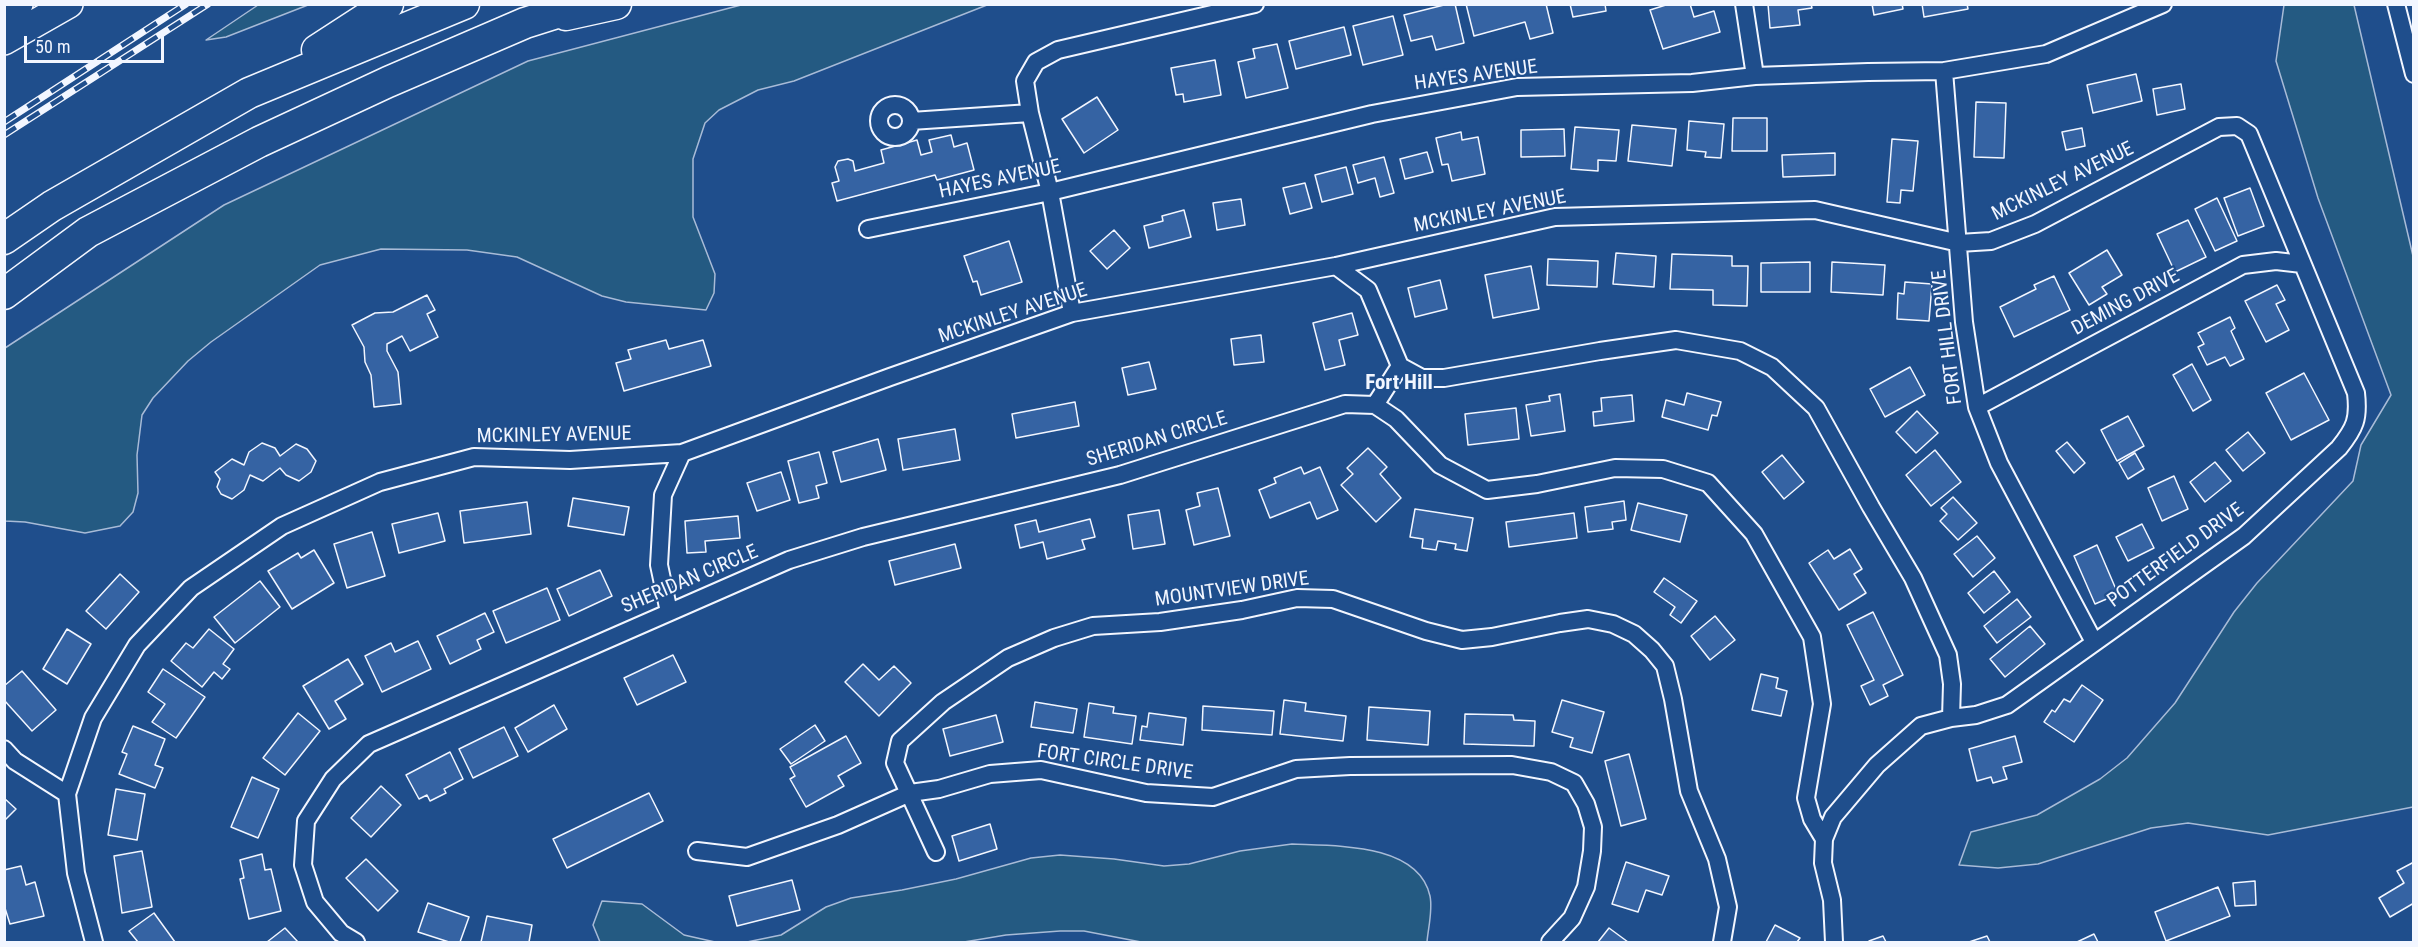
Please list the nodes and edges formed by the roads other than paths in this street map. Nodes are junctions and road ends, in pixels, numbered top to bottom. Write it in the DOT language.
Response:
graph roads {
  1 [pos="19,4"];
  2 [pos="69,4"];
  3 [pos="388,4"];
  4 [pos="464,4"];
  5 [pos="585,4"];
  6 [pos="616,4"];
  7 [pos="1256,4"];
  8 [pos="1744,4"];
  9 [pos="2163,4"];
  10 [pos="2396,4"];
  11 [pos="4,12"];
  12 [pos="525,24"];
  13 [pos="4,41"];
  14 [pos="1944,71"];
  15 [pos="2414,74"];
  16 [pos="1755,76"];
  17 [pos="249,93"];
  18 [pos="1030,113"];
  19 [pos="911,121"];
  20 [pos="2249,134"];
  21 [pos="1050,192"];
  22 [pos="868,229"];
  23 [pos="4,239"];
  24 [pos="1959,243"];
  25 [pos="2302,264"];
  26 [pos="1336,266"];
  27 [pos="4,294"];
  28 [pos="1072,313"];
  29 [pos="1400,366"];
  30 [pos="1375,405"];
  31 [pos="1977,407"];
  32 [pos="682,453"];
  33 [pos="669,612"];
  34 [pos="2094,642"];
  35 [pos="1952,718"];
  36 [pos="4,749"];
  37 [pos="67,794"];
  38 [pos="910,794"];
  39 [pos="1824,839"];
  40 [pos="697,851"];
  41 [pos="936,852"];
  42 [pos="94,942"];
  43 [pos="356,942"];
  44 [pos="1550,942"];
  45 [pos="1722,942"];
  46 [pos="1834,942"];
  1 -- 11 [label="main road"];
  2 -- 13 [label="main road"];
  3 -- 17 [label="highway"];
  4 -- 17 [label="highway"];
  5 -- 12 [label="highway"];
  6 -- 12 [label="highway"];
  7 -- 18 [label="street"];
  8 -- 16 [label="street"];
  9 -- 14 [label="street, HAYES AVENUE"];
  10 -- 15 [label="street"];
  12 -- 27 [label="highway"];
  14 -- 16 [label="street, HAYES AVENUE"];
  14 -- 24 [label="street, FORT HILL DRIVE"];
  16 -- 21 [label="street, HAYES AVENUE"];
  17 -- 23 [label="highway"];
  18 -- 19 [label="street"];
  18 -- 21 [label="street"];
  20 -- 24 [label="street, MCKINLEY AVENUE"];
  20 -- 25 [label="street, POTTERFIELD DRIVE"];
  21 -- 22 [label="street, HAYES AVENUE"];
  21 -- 28 [label="street"];
  24 -- 26 [label="street, MCKINLEY AVENUE"];
  24 -- 31 [label="street, FORT HILL DRIVE"];
  25 -- 31 [label="street, DEMING DRIVE"];
  25 -- 34 [label="street, POTTERFIELD DRIVE"];
  26 -- 28 [label="street, MCKINLEY AVENUE"];
  26 -- 29 [label="street"];
  28 -- 32 [label="street, MCKINLEY AVENUE"];
  29 -- 30 [label="street"];
  29 -- 35 [label="street"];
  30 -- 33 [label="street, SHERIDAN CIRCLE"];
  30 -- 39 [label="street"];
  31 -- 34 [label="street, FORT HILL DRIVE"];
  32 -- 33 [label="street"];
  32 -- 37 [label="street, MCKINLEY AVENUE"];
  33 -- 43 [label="street, SHERIDAN CIRCLE"];
  34 -- 35 [label="street, POTTERFIELD DRIVE"];
  35 -- 39 [label="street, POTTERFIELD DRIVE"];
  36 -- 37 [label="street"];
  37 -- 42 [label="street, MCKINLEY AVENUE"];
  38 -- 40 [label="street, FORT CIRCLE DRIVE"];
  38 -- 41 [label="street, MOUNTVIEW DRIVE"];
  38 -- 44 [label="street, FORT CIRCLE DRIVE"];
  38 -- 45 [label="street, MOUNTVIEW DRIVE"];
  39 -- 46 [label="street"];
}
